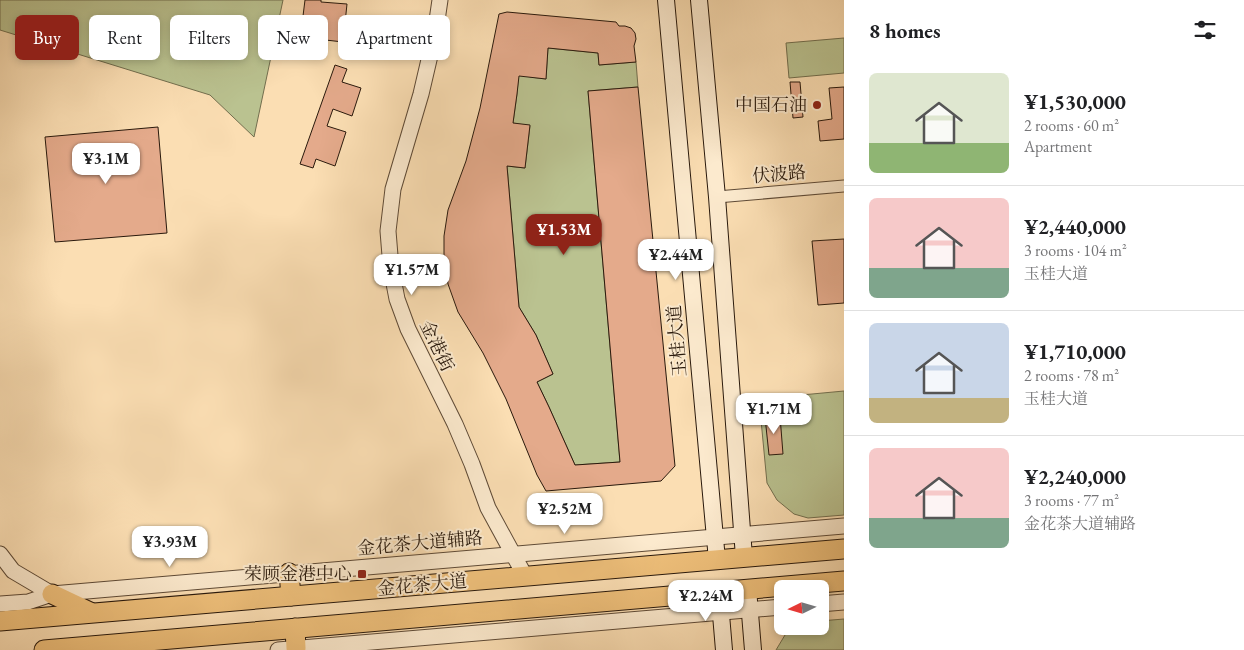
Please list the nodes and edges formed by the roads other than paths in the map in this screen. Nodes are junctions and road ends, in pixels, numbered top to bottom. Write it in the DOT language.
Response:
graph roads {
  1 [pos="440,0"];
  2 [pos="666,0"];
  3 [pos="699,0"];
  4 [pos="844,186"];
  5 [pos="716,197"];
  6 [pos="844,526"];
  7 [pos="743,534"];
  8 [pos="715,537"];
  9 [pos="844,549"];
  10 [pos="0,554"];
  11 [pos="513,554"];
  12 [pos="744,557"];
  13 [pos="717,560"];
  14 [pos="290,573"];
  15 [pos="525,576"];
  16 [pos="844,581"];
  17 [pos="748,589"];
  18 [pos="719,592"];
  19 [pos="52,594"];
  20 [pos="292,596"];
  21 [pos="844,602"];
  22 [pos="829,603"];
  23 [pos="0,604"];
  24 [pos="774,608"];
  25 [pos="750,610"];
  26 [pos="721,612"];
  27 [pos="91,613"];
  28 [pos="0,621"];
  29 [pos="295,628"];
  30 [pos="89,648"];
  31 [pos="287,649"];
  32 [pos="44,650"];
  33 [pos="724,650"];
  34 [pos="753,650"];
  1 -- 11 [label="street, 金港街"];
  2 -- 8 [label="main road, 玉桂大道"];
  3 -- 5 [label="main road"];
  4 -- 5 [label="street, 伏波路"];
  5 -- 7 [label="main road"];
  6 -- 7 [label="street, 金花茶大道辅路"];
  7 -- 8 [label="street, 金花茶大道辅路"];
  7 -- 12 [label="main road"];
  8 -- 11 [label="street, 金花茶大道辅路"];
  8 -- 13 [label="main road, 玉桂大道"];
  9 -- 12 [label="main road, 金花茶大道"];
  10 -- 19 [label="street"];
  11 -- 14 [label="street, 金花茶大道辅路"];
  11 -- 15 [label="street, 金港街"];
  12 -- 13 [label="main road, 金花茶大道"];
  13 -- 15 [label="main road, 金花茶大道"];
  14 -- 19 [label="street, 金花茶大道辅路"];
  14 -- 20 [label="main road"];
  15 -- 20 [label="main road, 金花茶大道"];
  16 -- 17 [label="main road, 金花茶大道"];
  17 -- 18 [label="main road, 金花茶大道"];
  17 -- 25 [label="main road"];
  18 -- 26 [label="main road"];
  18 -- 29 [label="main road, 金花茶大道"];
  19 -- 23 [label="street, 金花茶大道辅路"];
  19 -- 27 [label="main road"];
  20 -- 27 [label="main road, 金花茶大道"];
  21 -- 22 [label="street"];
  24 -- 25 [label="street"];
  25 -- 26 [label="street"];
  25 -- 34 [label="main road"];
  26 -- 31 [label="street"];
  26 -- 33 [label="main road"];
  27 -- 28 [label="main road, 金花茶大道"];
  29 -- 30 [label="main road, 金花茶大道"];
  29 -- 31 [label="main road"];
  30 -- 32 [label="main road, 金花茶大道"];
}
